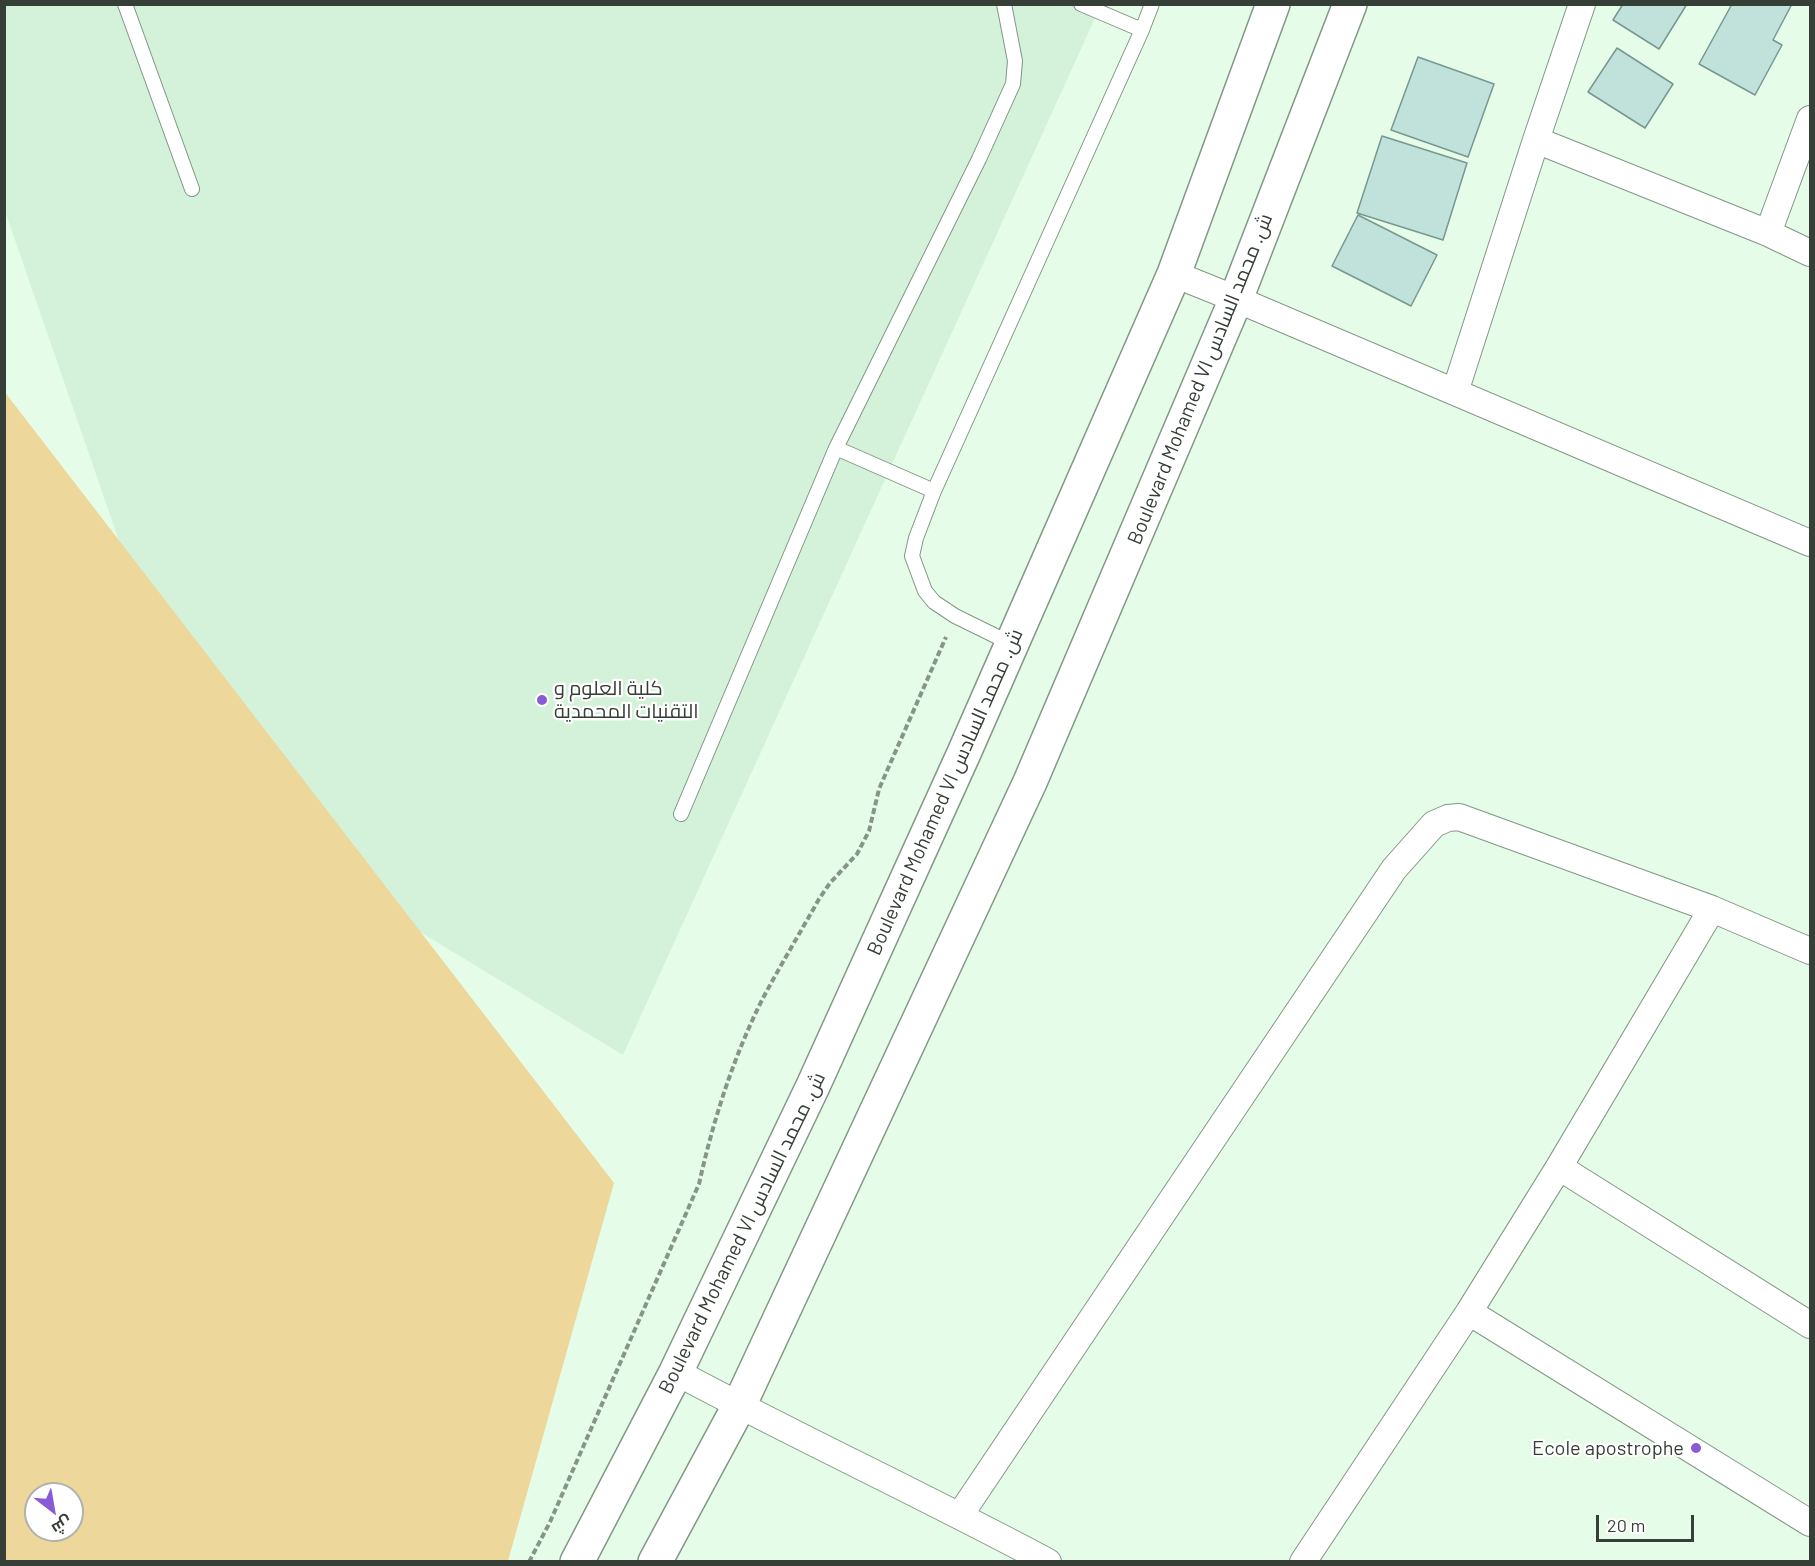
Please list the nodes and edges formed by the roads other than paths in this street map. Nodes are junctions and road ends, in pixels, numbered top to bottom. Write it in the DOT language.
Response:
graph roads {
  1 [pos="125,4"];
  2 [pos="1004,4"];
  3 [pos="1081,4"];
  4 [pos="1152,4"];
  5 [pos="1273,4"];
  6 [pos="1350,4"];
  7 [pos="1582,4"];
  8 [pos="1142,30"];
  9 [pos="1810,119"];
  10 [pos="1536,140"];
  11 [pos="192,189"];
  12 [pos="1768,233"];
  13 [pos="1810,254"];
  14 [pos="1174,274"];
  15 [pos="1236,299"];
  16 [pos="1455,392"];
  17 [pos="836,448"];
  18 [pos="934,491"];
  19 [pos="1810,543"];
  20 [pos="1012,644"];
  21 [pos="681,814"];
  22 [pos="1712,909"];
  23 [pos="1810,951"];
  24 [pos="1559,1167"];
  25 [pos="1469,1312"];
  26 [pos="1810,1325"];
  27 [pos="676,1372"];
  28 [pos="739,1406"];
  29 [pos="960,1515"];
  30 [pos="1810,1523"];
  31 [pos="1035,1558"];
  32 [pos="577,1562"];
  33 [pos="655,1562"];
  34 [pos="1303,1562"];
  1 -- 11 [label="lane"];
  2 -- 17 [label="lane"];
  3 -- 8 [label="lane"];
  4 -- 8 [label="lane"];
  5 -- 14 [label="main road, Boulevard Mohamed VI ش. محمد السادس"];
  6 -- 15 [label="main road, Boulevard Mohamed VI ش. محمد السادس"];
  7 -- 10 [label="street"];
  8 -- 18 [label="lane"];
  9 -- 12 [label="street"];
  10 -- 12 [label="street"];
  10 -- 16 [label="street"];
  12 -- 13 [label="street"];
  14 -- 15 [label="street"];
  14 -- 20 [label="main road, Boulevard Mohamed VI ش. محمد السادس"];
  15 -- 16 [label="street"];
  15 -- 28 [label="main road, Boulevard Mohamed VI ش. محمد السادس"];
  16 -- 19 [label="street"];
  17 -- 18 [label="lane"];
  17 -- 21 [label="lane"];
  18 -- 20 [label="lane"];
  20 -- 27 [label="main road, Boulevard Mohamed VI ش. محمد السادس"];
  22 -- 23 [label="street"];
  22 -- 24 [label="street"];
  22 -- 29 [label="street"];
  24 -- 25 [label="street"];
  24 -- 26 [label="street"];
  25 -- 30 [label="street"];
  25 -- 34 [label="street"];
  27 -- 28 [label="street"];
  27 -- 32 [label="main road, Boulevard Mohamed VI ش. محمد السادس"];
  28 -- 29 [label="street"];
  28 -- 33 [label="main road, Boulevard Mohamed VI ش. محمد السادس"];
  29 -- 31 [label="street"];
}
